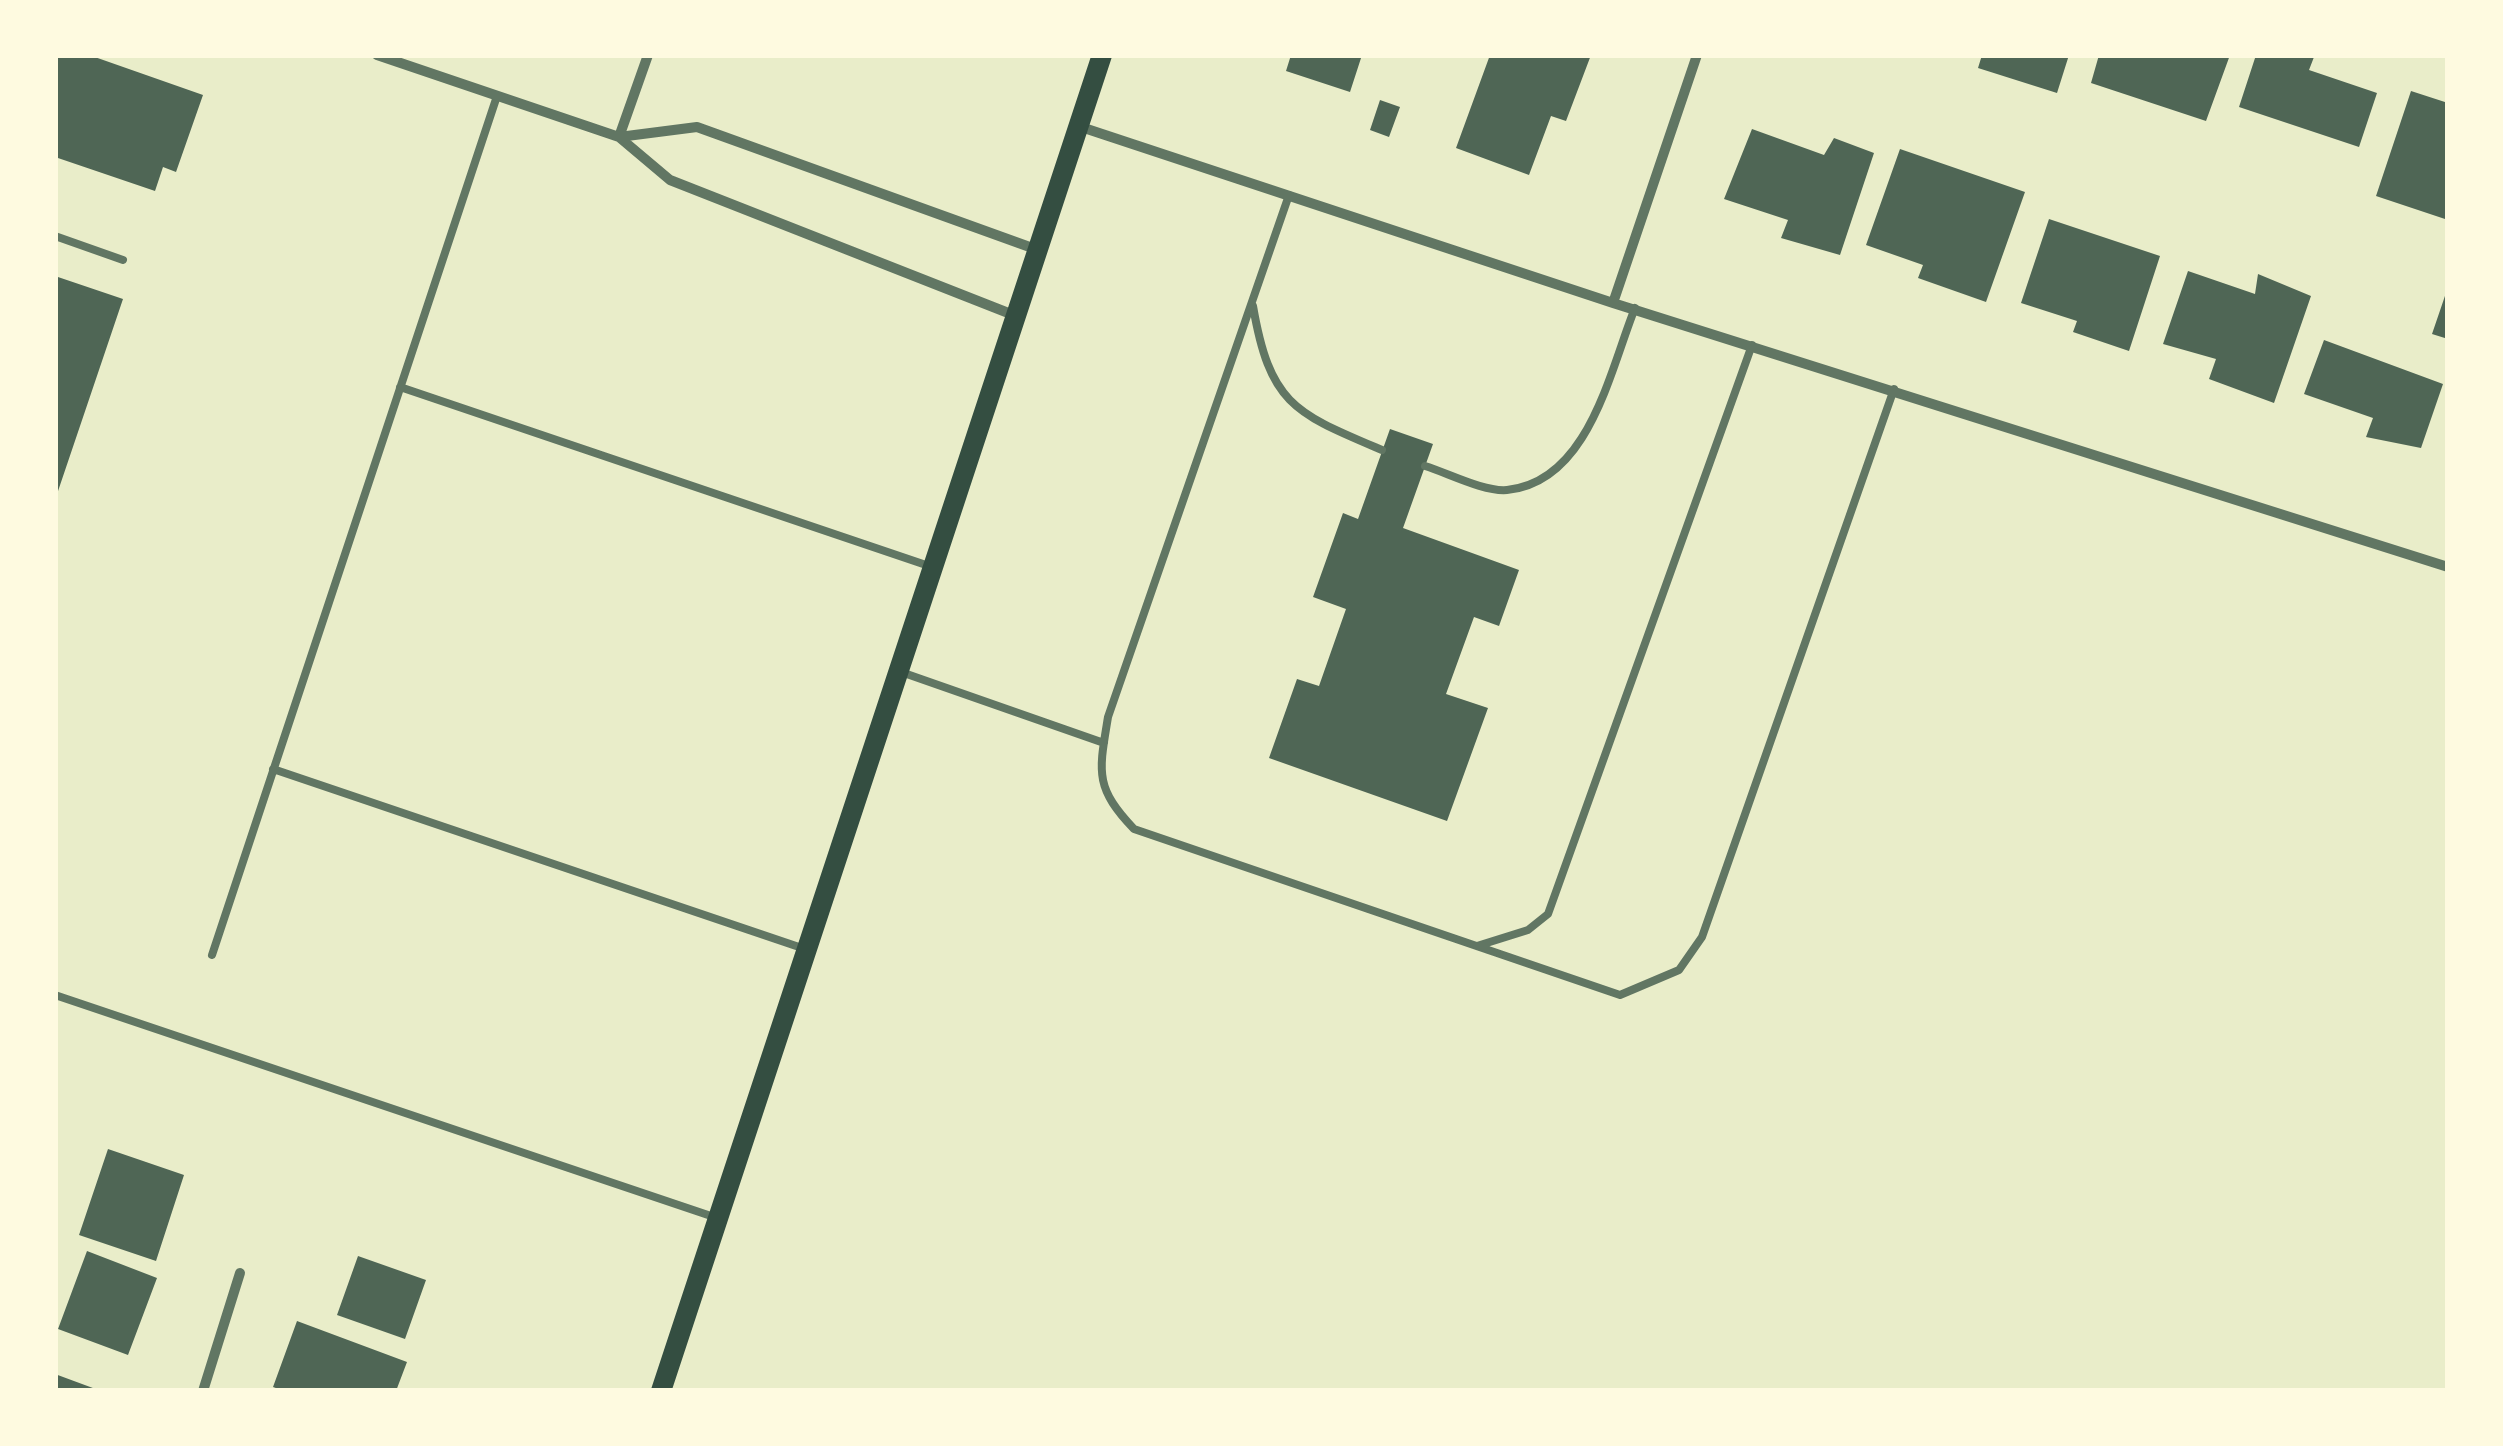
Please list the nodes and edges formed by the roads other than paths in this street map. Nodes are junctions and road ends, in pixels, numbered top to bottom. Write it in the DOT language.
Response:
graph roads {
  1 [pos="377,55"];
  2 [pos="648,55"];
  3 [pos="1102,55"];
  4 [pos="1697,55"];
  5 [pos="497,96"];
  6 [pos="1078,126"];
  7 [pos="619,137"];
  8 [pos="1289,195"];
  9 [pos="55,236"];
  10 [pos="1038,250"];
  11 [pos="123,260"];
  12 [pos="1252,301"];
  13 [pos="1613,302"];
  14 [pos="1635,308"];
  15 [pos="1017,317"];
  16 [pos="1752,344"];
  17 [pos="400,387"];
  18 [pos="1894,389"];
  19 [pos="1382,450"];
  20 [pos="1425,466"];
  21 [pos="932,567"];
  22 [pos="2448,568"];
  23 [pos="896,670"];
  24 [pos="1104,743"];
  25 [pos="274,769"];
  26 [pos="1477,946"];
  27 [pos="805,949"];
  28 [pos="212,954"];
  29 [pos="55,995"];
  30 [pos="718,1218"];
  31 [pos="240,1273"];
  32 [pos="204,1391"];
  33 [pos="661,1391"];
  1 -- 5 [label="street"];
  2 -- 7 [label="street"];
  3 -- 6 [label="main road"];
  4 -- 13 [label="street"];
  5 -- 7 [label="street"];
  5 -- 17 [label="lane"];
  6 -- 8 [label="street"];
  6 -- 10 [label="main road"];
  7 -- 10 [label="street"];
  7 -- 15 [label="street"];
  8 -- 12 [label="lane"];
  8 -- 13 [label="street"];
  9 -- 11 [label="lane"];
  10 -- 15 [label="main road"];
  12 -- 19 [label="lane"];
  12 -- 24 [label="lane"];
  13 -- 14 [label="street"];
  14 -- 16 [label="street"];
  14 -- 20 [label="lane"];
  15 -- 21 [label="main road"];
  16 -- 18 [label="street"];
  16 -- 26 [label="lane"];
  17 -- 21 [label="lane"];
  17 -- 25 [label="lane"];
  18 -- 22 [label="street"];
  18 -- 26 [label="lane"];
  21 -- 23 [label="main road"];
  23 -- 24 [label="lane"];
  23 -- 27 [label="main road"];
  24 -- 26 [label="lane"];
  25 -- 27 [label="lane"];
  25 -- 28 [label="lane"];
  27 -- 30 [label="main road"];
  29 -- 30 [label="lane"];
  30 -- 33 [label="main road"];
  31 -- 32 [label="street"];
}
